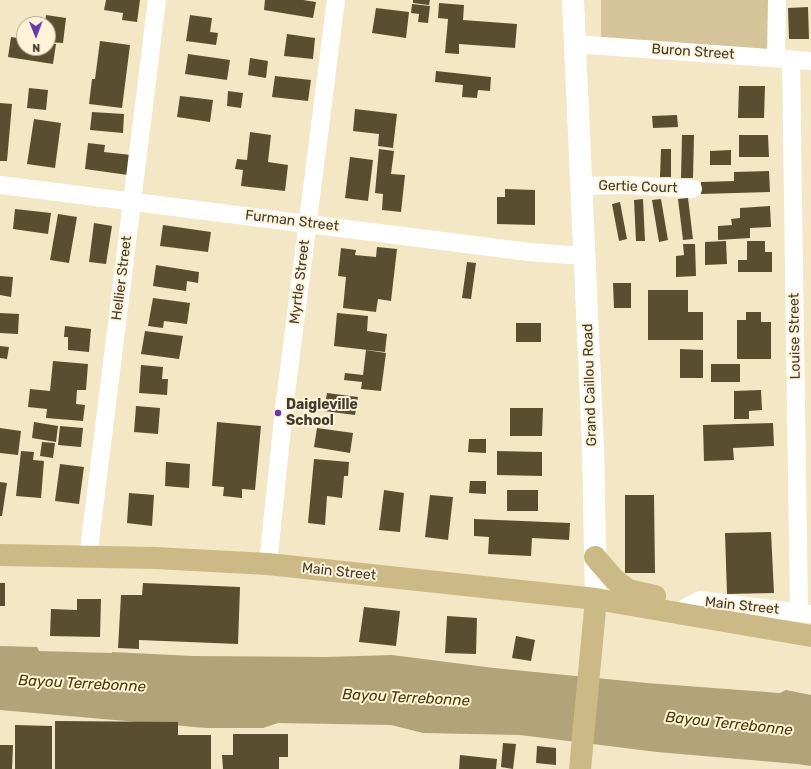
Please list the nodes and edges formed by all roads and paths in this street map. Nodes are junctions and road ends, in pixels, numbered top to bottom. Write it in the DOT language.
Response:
graph roads {
  1 [pos="157,0"];
  2 [pos="336,0"];
  3 [pos="573,0"];
  4 [pos="777,0"];
  5 [pos="574,44"];
  6 [pos="783,59"];
  7 [pos="811,60"];
  8 [pos="0,185"];
  9 [pos="582,186"];
  10 [pos="693,189"];
  11 [pos="132,201"];
  12 [pos="307,223"];
  13 [pos="585,256"];
  14 [pos="0,555"];
  15 [pos="88,557"];
  16 [pos="595,557"];
  17 [pos="268,564"];
  18 [pos="596,599"];
  19 [pos="672,612"];
  20 [pos="805,613"];
  21 [pos="811,636"];
  22 [pos="580,769"];
  1 -- 11 [label="street, Hellier Street"];
  2 -- 12 [label="street, Myrtle Street"];
  3 -- 5 [label="main road, Grand Caillou Road"];
  4 -- 6 [label="street, Louise Street"];
  5 -- 6 [label="street, Buron Street"];
  5 -- 9 [label="main road, Grand Caillou Road"];
  6 -- 7 [label="street, Buron Street"];
  6 -- 20 [label="street, Louise Street"];
  8 -- 11 [label="street, Furman Street"];
  9 -- 10 [label="street, Gertie Court"];
  9 -- 13 [label="main road, Grand Caillou Road"];
  11 -- 12 [label="street, Furman Street"];
  11 -- 15 [label="street, Hellier Street"];
  12 -- 13 [label="street, Furman Street"];
  12 -- 17 [label="street, Myrtle Street"];
  13 -- 16 [label="main road, Grand Caillou Road"];
  14 -- 15 [label="main road, Main Street"];
  15 -- 17 [label="main road, Main Street"];
  16 -- 18 [label="main road, Grand Caillou Road"];
  16 -- 19 [label="main road"];
  17 -- 18 [label="main road, Main Street"];
  18 -- 19 [label="main road, Main Street"];
  18 -- 22 [label="main road, Grand Caillou Road"];
  19 -- 20 [label="street, Main Street"];
  19 -- 21 [label="main road, Main Street"];
}
